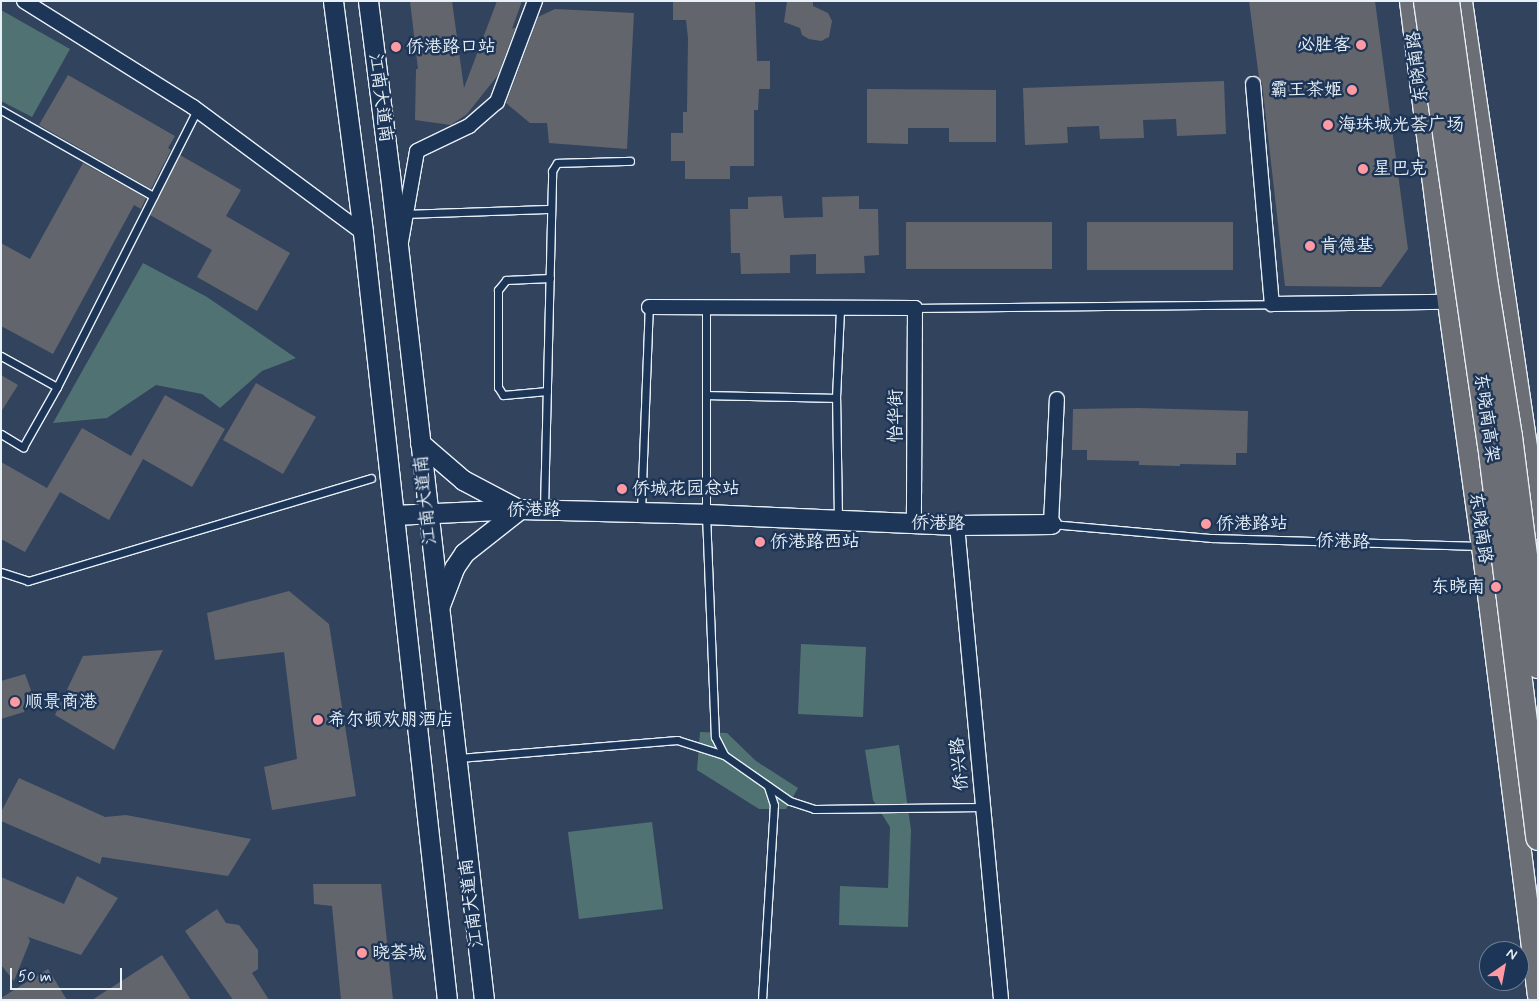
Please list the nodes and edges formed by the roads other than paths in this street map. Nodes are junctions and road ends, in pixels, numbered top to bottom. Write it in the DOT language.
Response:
graph roads {
  1 [pos="24,1"];
  2 [pos="333,1"];
  3 [pos="368,1"];
  4 [pos="535,1"];
  5 [pos="1410,1"];
  6 [pos="1426,1"];
  7 [pos="1446,1"];
  8 [pos="1461,1"];
  9 [pos="1253,84"];
  10 [pos="1,110"];
  11 [pos="197,110"];
  12 [pos="630,161"];
  13 [pos="153,196"];
  14 [pos="552,209"];
  15 [pos="407,214"];
  16 [pos="362,233"];
  17 [pos="399,252"];
  18 [pos="550,278"];
  19 [pos="1448,302"];
  20 [pos="1272,304"];
  21 [pos="649,307"];
  22 [pos="706,307"];
  23 [pos="915,308"];
  24 [pos="840,309"];
  25 [pos="1,356"];
  26 [pos="57,387"];
  27 [pos="547,391"];
  28 [pos="708,395"];
  29 [pos="836,398"];
  30 [pos="1057,399"];
  31 [pos="1,434"];
  32 [pos="420,443"];
  33 [pos="371,478"];
  34 [pos="520,509"];
  35 [pos="544,510"];
  36 [pos="427,513"];
  37 [pos="641,513"];
  38 [pos="706,514"];
  39 [pos="394,515"];
  40 [pos="838,520"];
  41 [pos="914,524"];
  42 [pos="1051,524"];
  43 [pos="957,526"];
  44 [pos="1538,528"];
  45 [pos="1482,546"];
  46 [pos="1538,556"];
  47 [pos="1,572"];
  48 [pos="1538,585"];
  49 [pos="438,610"];
  50 [pos="1538,665"];
  51 [pos="1538,721"];
  52 [pos="1506,730"];
  53 [pos="724,755"];
  54 [pos="456,758"];
  55 [pos="768,785"];
  56 [pos="983,807"];
  57 [pos="1538,837"];
  58 [pos="1538,996"];
  59 [pos="447,1000"];
  60 [pos="484,1000"];
  61 [pos="762,1000"];
  62 [pos="1000,1000"];
  1 -- 11 [label="street"];
  2 -- 16 [label="main road, 江南大道南"];
  3 -- 17 [label="main road, 江南大道南"];
  4 -- 15 [label="street"];
  5 -- 19 [label="main road, 东晓南路"];
  6 -- 57 [label="highway, 东晓南高架, bridge"];
  7 -- 50 [label="highway, 东晓南高架, bridge"];
  8 -- 44 [label="main road"];
  9 -- 20 [label="street"];
  10 -- 13 [label="lane"];
  11 -- 13 [label="lane"];
  11 -- 16 [label="street"];
  12 -- 14 [label="lane"];
  13 -- 26 [label="lane"];
  14 -- 15 [label="lane"];
  14 -- 18 [label="lane"];
  15 -- 17 [label="street"];
  16 -- 39 [label="main road, 江南大道南"];
  17 -- 32 [label="main road, 江南大道南"];
  18 -- 27 [label="lane"];
  18 -- 27 [label="lane"];
  19 -- 20 [label="street"];
  19 -- 45 [label="main road, 东晓南路"];
  20 -- 23 [label="lane"];
  21 -- 22 [label="street"];
  21 -- 37 [label="lane"];
  22 -- 24 [label="street"];
  22 -- 28 [label="lane"];
  23 -- 24 [label="street"];
  23 -- 41 [label="street, 怡华街"];
  24 -- 29 [label="lane"];
  25 -- 26 [label="lane"];
  26 -- 31 [label="lane"];
  27 -- 35 [label="lane"];
  28 -- 29 [label="lane"];
  28 -- 38 [label="lane"];
  29 -- 40 [label="lane"];
  30 -- 42 [label="street"];
  32 -- 34 [label="main road"];
  32 -- 36 [label="main road, 江南大道南"];
  33 -- 47 [label="lane"];
  34 -- 35 [label="main road, 侨港路"];
  34 -- 36 [label="main road, 侨港路"];
  34 -- 49 [label="main road"];
  35 -- 37 [label="main road, 侨港路"];
  36 -- 39 [label="main road, 侨港路"];
  36 -- 49 [label="main road, 江南大道南"];
  37 -- 38 [label="main road, 侨港路"];
  38 -- 40 [label="main road, 侨港路"];
  38 -- 53 [label="lane"];
  39 -- 59 [label="main road, 江南大道南"];
  40 -- 41 [label="main road, 侨港路"];
  41 -- 43 [label="main road, 侨港路"];
  42 -- 43 [label="main road, 侨港路"];
  42 -- 45 [label="lane, 侨港路"];
  43 -- 56 [label="street, 侨兴路"];
  45 -- 46 [label="main road"];
  45 -- 48 [label="main road"];
  45 -- 52 [label="main road, 东晓南路"];
  49 -- 54 [label="main road, 江南大道南"];
  51 -- 52 [label="main road"];
  52 -- 58 [label="main road, 东晓南路"];
  53 -- 54 [label="lane"];
  53 -- 55 [label="lane"];
  54 -- 60 [label="main road, 江南大道南"];
  55 -- 56 [label="lane"];
  55 -- 61 [label="lane"];
  56 -- 62 [label="street, 侨兴路"];
}
